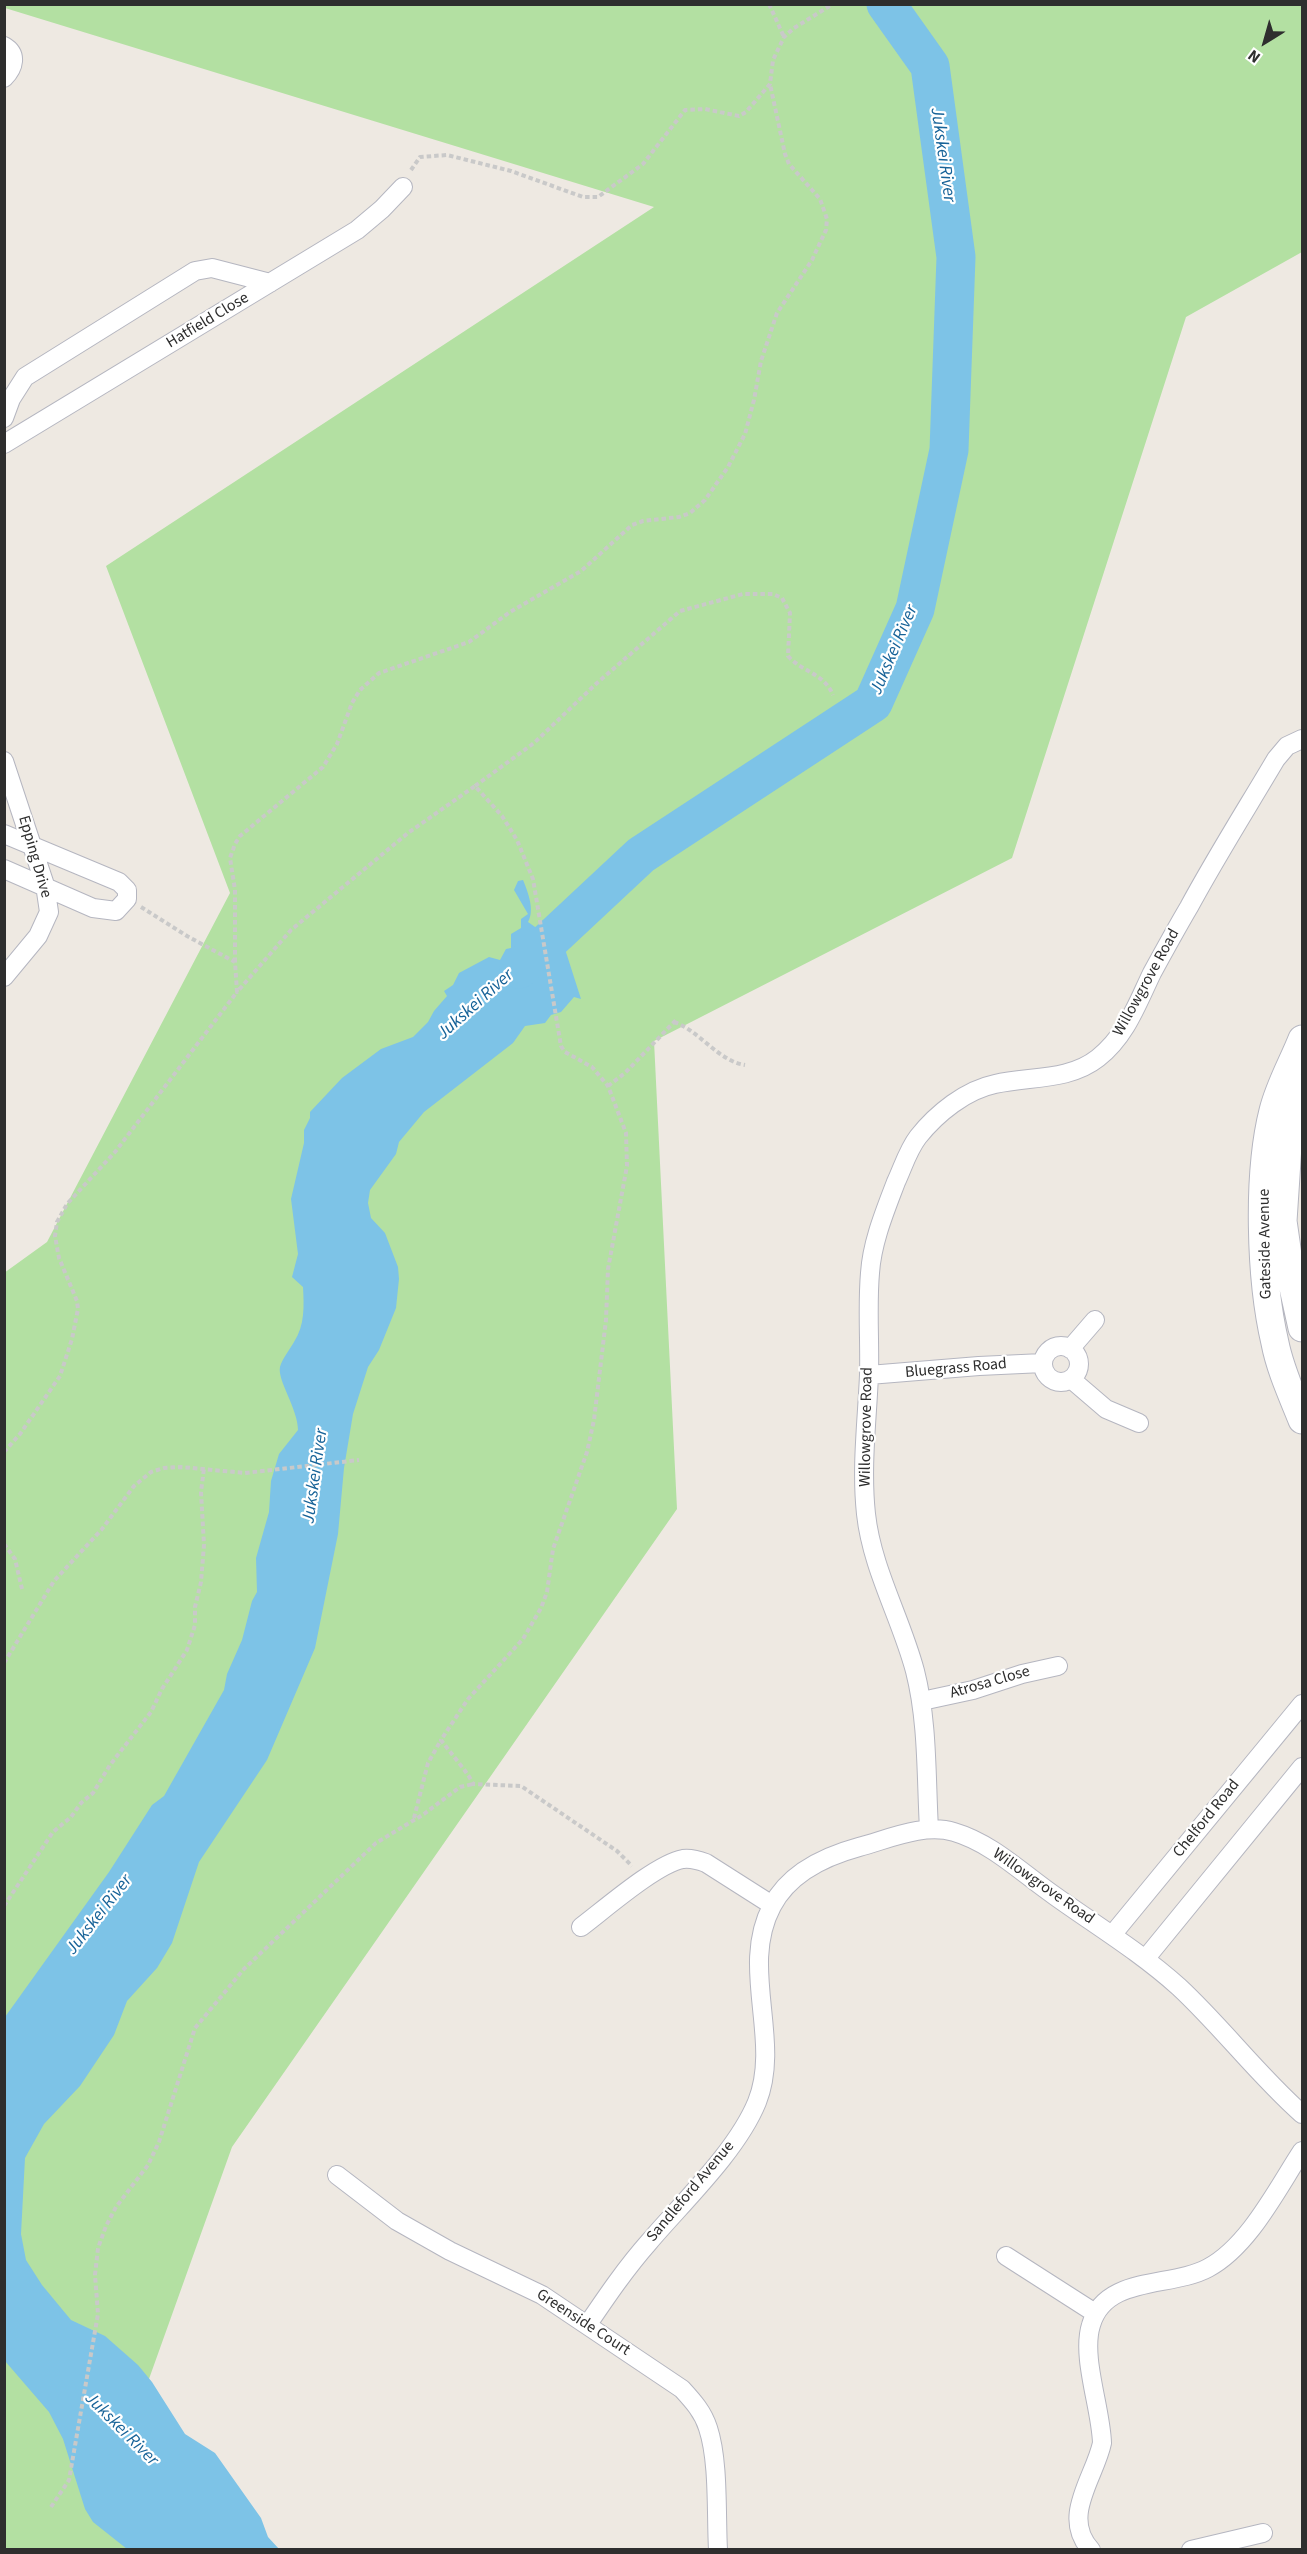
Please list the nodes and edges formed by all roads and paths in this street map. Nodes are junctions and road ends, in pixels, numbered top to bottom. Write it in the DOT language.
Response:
graph roads {
  1 [pos="769,4"];
  2 [pos="833,4"];
  3 [pos="784,38"];
  4 [pos="4,46"];
  5 [pos="4,78"];
  6 [pos="770,84"];
  7 [pos="402,187"];
  8 [pos="270,283"];
  9 [pos="4,418"];
  10 [pos="4,444"];
  11 [pos="833,695"];
  12 [pos="1302,739"];
  13 [pos="4,761"];
  14 [pos="475,786"];
  15 [pos="4,834"];
  16 [pos="33,845"];
  17 [pos="4,869"];
  18 [pos="45,885"];
  19 [pos="127,898"];
  20 [pos="235,962"];
  21 [pos="4,977"];
  22 [pos="237,992"];
  23 [pos="1302,1039"];
  24 [pos="745,1065"];
  25 [pos="1292,1066"];
  26 [pos="608,1086"];
  27 [pos="1095,1320"];
  28 [pos="1302,1328"];
  29 [pos="1070,1348"];
  30 [pos="1043,1363"];
  31 [pos="869,1375"];
  32 [pos="1071,1379"];
  33 [pos="1302,1420"];
  34 [pos="1139,1423"];
  35 [pos="4,1452"];
  36 [pos="358,1460"];
  37 [pos="204,1468"];
  38 [pos="4,1544"];
  39 [pos="22,1589"];
  40 [pos="4,1664"];
  41 [pos="1058,1666"];
  42 [pos="922,1701"];
  43 [pos="1302,1704"];
  44 [pos="441,1740"];
  45 [pos="1302,1767"];
  46 [pos="473,1784"];
  47 [pos="414,1819"];
  48 [pos="929,1829"];
  49 [pos="643,1881"];
  50 [pos="772,1905"];
  51 [pos="4,1906"];
  52 [pos="581,1927"];
  53 [pos="1112,1935"];
  54 [pos="1146,1958"];
  55 [pos="1302,2114"];
  56 [pos="1302,2151"];
  57 [pos="336,2175"];
  58 [pos="1006,2256"];
  59 [pos="1095,2313"];
  60 [pos="588,2325"];
  61 [pos="51,2507"];
  62 [pos="1263,2533"];
  63 [pos="718,2550"];
  64 [pos="1091,2550"];
  65 [pos="1191,2550"];
  1 -- 3 [label="path"];
  2 -- 3 [label="path"];
  3 -- 6 [label="path"];
  4 -- 5 [label="street"];
  6 -- 7 [label="path"];
  6 -- 20 [label="path"];
  7 -- 8 [label="street, Hatfield Close"];
  8 -- 9 [label="street"];
  8 -- 10 [label="street, Hatfield Close"];
  11 -- 14 [label="path"];
  12 -- 31 [label="street, Willowgrove Road"];
  13 -- 16 [label="street, Epping Drive"];
  14 -- 22 [label="path"];
  14 -- 26 [label="path"];
  15 -- 16 [label="street"];
  16 -- 18 [label="street, Epping Drive"];
  16 -- 19 [label="street"];
  17 -- 18 [label="street"];
  18 -- 19 [label="street"];
  18 -- 21 [label="street, Epping Drive"];
  19 -- 20 [label="path"];
  20 -- 22 [label="path"];
  22 -- 35 [label="path"];
  23 -- 25 [label="street, Gateside Avenue"];
  24 -- 26 [label="path"];
  25 -- 28 [label="street, Gateside Avenue"];
  25 -- 33 [label="street, Gateside Avenue"];
  26 -- 44 [label="path"];
  27 -- 29 [label="street"];
  29 -- 30 [label="street"];
  29 -- 32 [label="street"];
  30 -- 31 [label="street, Bluegrass Road"];
  30 -- 32 [label="street"];
  31 -- 42 [label="street, Willowgrove Road"];
  32 -- 34 [label="street"];
  36 -- 37 [label="path"];
  37 -- 40 [label="path"];
  37 -- 51 [label="path"];
  38 -- 39 [label="path"];
  41 -- 42 [label="street, Atrosa Close"];
  42 -- 48 [label="street, Willowgrove Road"];
  43 -- 53 [label="street, Chelford Road"];
  44 -- 46 [label="path"];
  44 -- 47 [label="path"];
  45 -- 54 [label="street"];
  46 -- 47 [label="path"];
  46 -- 49 [label="path"];
  47 -- 61 [label="path"];
  48 -- 50 [label="street, Sandleford Avenue"];
  48 -- 53 [label="street, Willowgrove Road"];
  49 -- 50 [label="street"];
  49 -- 52 [label="street"];
  50 -- 60 [label="street, Sandleford Avenue"];
  53 -- 54 [label="street, Willowgrove Road"];
  54 -- 55 [label="street, Willowgrove Road"];
  56 -- 59 [label="street"];
  57 -- 60 [label="street, Greenside Court"];
  58 -- 59 [label="street"];
  59 -- 64 [label="street"];
  60 -- 63 [label="street, Greenside Court"];
  62 -- 65 [label="street"];
}
